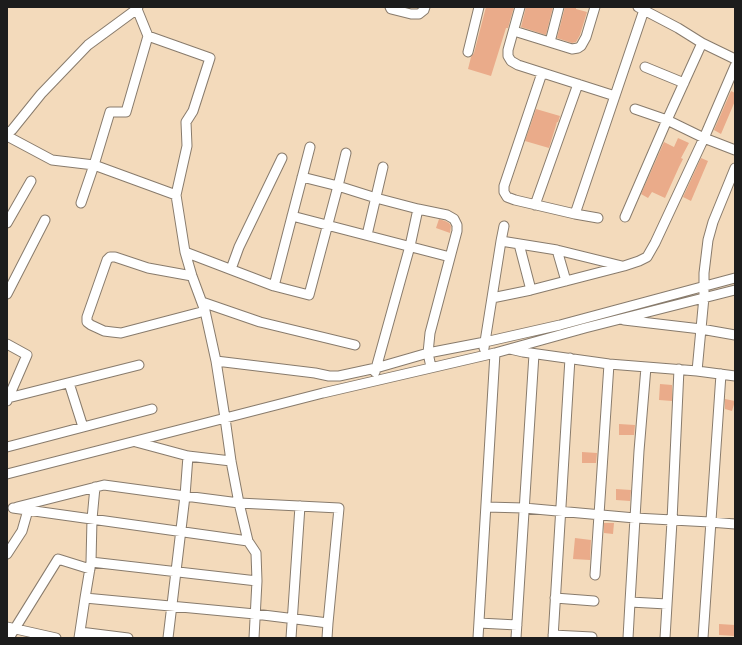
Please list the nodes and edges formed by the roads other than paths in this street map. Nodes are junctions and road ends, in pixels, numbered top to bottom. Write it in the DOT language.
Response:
graph roads {
  1 [pos="390,7"];
  2 [pos="425,7"];
  3 [pos="479,7"];
  4 [pos="520,7"];
  5 [pos="559,7"];
  6 [pos="595,7"];
  7 [pos="138,8"];
  8 [pos="641,9"];
  9 [pos="514,30"];
  10 [pos="148,36"];
  11 [pos="550,42"];
  12 [pos="702,43"];
  13 [pos="468,52"];
  14 [pos="735,59"];
  15 [pos="735,66"];
  16 [pos="645,67"];
  17 [pos="542,73"];
  18 [pos="684,83"];
  19 [pos="578,84"];
  20 [pos="615,96"];
  21 [pos="635,109"];
  22 [pos="667,120"];
  23 [pos="7,133"];
  24 [pos="7,136"];
  25 [pos="704,138"];
  26 [pos="310,147"];
  27 [pos="735,150"];
  28 [pos="346,153"];
  29 [pos="282,158"];
  30 [pos="94,165"];
  31 [pos="383,167"];
  32 [pos="735,168"];
  33 [pos="302,177"];
  34 [pos="32,181"];
  35 [pos="338,186"];
  36 [pos="176,195"];
  37 [pos="376,198"];
  38 [pos="81,203"];
  39 [pos="535,205"];
  40 [pos="418,209"];
  41 [pos="575,214"];
  42 [pos="292,216"];
  43 [pos="625,217"];
  44 [pos="598,218"];
  45 [pos="45,220"];
  46 [pos="7,223"];
  47 [pos="328,225"];
  48 [pos="504,226"];
  49 [pos="367,235"];
  50 [pos="501,241"];
  51 [pos="519,244"];
  52 [pos="410,246"];
  53 [pos="557,250"];
  54 [pos="185,252"];
  55 [pos="450,257"];
  56 [pos="624,266"];
  57 [pos="231,269"];
  58 [pos="192,276"];
  59 [pos="735,278"];
  60 [pos="566,281"];
  61 [pos="274,286"];
  62 [pos="531,290"];
  63 [pos="735,290"];
  64 [pos="704,292"];
  65 [pos="7,294"];
  66 [pos="492,298"];
  67 [pos="203,306"];
  68 [pos="619,319"];
  69 [pos="701,329"];
  70 [pos="735,335"];
  71 [pos="7,344"];
  72 [pos="355,345"];
  73 [pos="484,348"];
  74 [pos="509,349"];
  75 [pos="495,352"];
  76 [pos="534,354"];
  77 [pos="570,358"];
  78 [pos="429,360"];
  79 [pos="216,361"];
  80 [pos="609,364"];
  81 [pos="139,365"];
  82 [pos="646,367"];
  83 [pos="679,369"];
  84 [pos="698,371"];
  85 [pos="721,374"];
  86 [pos="375,375"];
  87 [pos="735,376"];
  88 [pos="69,383"];
  89 [pos="8,400"];
  90 [pos="152,409"];
  91 [pos="225,415"];
  92 [pos="83,427"];
  93 [pos="135,442"];
  94 [pos="7,447"];
  95 [pos="188,456"];
  96 [pos="231,462"];
  97 [pos="7,474"];
  98 [pos="95,487"];
  99 [pos="185,496"];
  100 [pos="239,503"];
  101 [pos="300,506"];
  102 [pos="486,507"];
  103 [pos="524,508"];
  104 [pos="10,509"];
  105 [pos="28,510"];
  106 [pos="561,511"];
  107 [pos="598,515"];
  108 [pos="635,518"];
  109 [pos="92,519"];
  110 [pos="672,521"];
  111 [pos="710,522"];
  112 [pos="735,524"];
  113 [pos="181,531"];
  114 [pos="248,541"];
  115 [pos="7,554"];
  116 [pos="90,565"];
  117 [pos="176,572"];
  118 [pos="595,575"];
  119 [pos="257,581"];
  120 [pos="85,598"];
  121 [pos="555,598"];
  122 [pos="594,601"];
  123 [pos="630,602"];
  124 [pos="667,604"];
  125 [pos="172,607"];
  126 [pos="255,614"];
  127 [pos="292,619"];
  128 [pos="328,623"];
  129 [pos="479,623"];
  130 [pos="518,625"];
  131 [pos="11,628"];
  132 [pos="79,635"];
  133 [pos="553,637"];
  134 [pos="592,637"];
  135 [pos="9,638"];
  136 [pos="56,638"];
  137 [pos="128,638"];
  138 [pos="168,638"];
  139 [pos="254,638"];
  140 [pos="291,638"];
  141 [pos="327,638"];
  142 [pos="478,638"];
  143 [pos="516,638"];
  144 [pos="628,638"];
  145 [pos="665,638"];
  146 [pos="703,638"];
  1 -- 2 [label="street"];
  3 -- 13 [label="street"];
  4 -- 9 [label="street"];
  5 -- 11 [label="street"];
  6 -- 11 [label="street"];
  7 -- 10 [label="street"];
  7 -- 23 [label="street"];
  8 -- 12 [label="street"];
  8 -- 20 [label="street"];
  9 -- 11 [label="street"];
  9 -- 17 [label="street"];
  10 -- 30 [label="street"];
  10 -- 36 [label="street"];
  12 -- 14 [label="street"];
  12 -- 18 [label="street"];
  15 -- 25 [label="street"];
  16 -- 18 [label="street"];
  17 -- 19 [label="street"];
  17 -- 39 [label="street"];
  18 -- 22 [label="street"];
  19 -- 20 [label="street"];
  19 -- 39 [label="street"];
  20 -- 41 [label="street"];
  21 -- 22 [label="street"];
  22 -- 25 [label="street"];
  22 -- 43 [label="street"];
  24 -- 30 [label="street"];
  25 -- 27 [label="street"];
  25 -- 56 [label="street"];
  26 -- 33 [label="street"];
  28 -- 35 [label="street"];
  29 -- 57 [label="street"];
  30 -- 36 [label="street"];
  30 -- 38 [label="street"];
  31 -- 37 [label="street"];
  32 -- 64 [label="street"];
  33 -- 35 [label="street"];
  33 -- 42 [label="street"];
  34 -- 46 [label="street"];
  35 -- 37 [label="street"];
  35 -- 47 [label="street"];
  36 -- 54 [label="street"];
  37 -- 40 [label="street"];
  37 -- 49 [label="street"];
  39 -- 41 [label="street"];
  40 -- 52 [label="street"];
  40 -- 55 [label="street"];
  41 -- 44 [label="street"];
  42 -- 47 [label="street"];
  42 -- 61 [label="street"];
  45 -- 65 [label="street"];
  47 -- 49 [label="street"];
  47 -- 61 [label="street"];
  48 -- 50 [label="street"];
  49 -- 52 [label="street"];
  50 -- 51 [label="street"];
  50 -- 66 [label="street"];
  51 -- 53 [label="street"];
  51 -- 62 [label="street"];
  52 -- 55 [label="street"];
  52 -- 86 [label="street"];
  53 -- 56 [label="street"];
  53 -- 60 [label="street"];
  54 -- 57 [label="street"];
  54 -- 58 [label="street"];
  55 -- 78 [label="street"];
  56 -- 60 [label="street"];
  57 -- 61 [label="street"];
  58 -- 67 [label="street"];
  58 -- 67 [label="street"];
  59 -- 64 [label="street"];
  60 -- 62 [label="street"];
  62 -- 66 [label="street"];
  63 -- 64 [label="street"];
  64 -- 68 [label="street"];
  64 -- 69 [label="street"];
  64 -- 73 [label="street"];
  66 -- 73 [label="street"];
  67 -- 72 [label="street"];
  67 -- 79 [label="street"];
  68 -- 69 [label="street"];
  68 -- 74 [label="street"];
  69 -- 70 [label="street"];
  69 -- 84 [label="street"];
  71 -- 89 [label="street"];
  73 -- 75 [label="street"];
  73 -- 78 [label="street"];
  73 -- 78 [label="street"];
  74 -- 75 [label="street"];
  74 -- 76 [label="street"];
  75 -- 102 [label="street"];
  76 -- 77 [label="street"];
  76 -- 103 [label="street"];
  77 -- 80 [label="street"];
  77 -- 106 [label="street"];
  78 -- 86 [label="street"];
  78 -- 86 [label="street"];
  79 -- 86 [label="street"];
  79 -- 91 [label="street"];
  80 -- 82 [label="street"];
  80 -- 107 [label="street"];
  81 -- 88 [label="street"];
  82 -- 83 [label="street"];
  82 -- 108 [label="street"];
  83 -- 84 [label="street"];
  83 -- 110 [label="street"];
  84 -- 85 [label="street"];
  85 -- 87 [label="street"];
  85 -- 111 [label="street"];
  86 -- 91 [label="street"];
  88 -- 89 [label="street"];
  88 -- 92 [label="street"];
  90 -- 92 [label="street"];
  91 -- 93 [label="street"];
  91 -- 96 [label="street"];
  92 -- 94 [label="street"];
  93 -- 95 [label="street"];
  93 -- 97 [label="street"];
  95 -- 96 [label="street"];
  95 -- 99 [label="street"];
  96 -- 100 [label="street"];
  98 -- 99 [label="street"];
  98 -- 104 [label="street"];
  98 -- 109 [label="street"];
  99 -- 100 [label="street"];
  99 -- 113 [label="street"];
  100 -- 101 [label="street"];
  100 -- 114 [label="street"];
  101 -- 127 [label="street"];
  101 -- 128 [label="street"];
  102 -- 103 [label="street"];
  102 -- 129 [label="street"];
  103 -- 106 [label="street"];
  103 -- 130 [label="street"];
  104 -- 105 [label="street"];
  105 -- 109 [label="street"];
  105 -- 115 [label="street"];
  106 -- 107 [label="street"];
  106 -- 121 [label="street"];
  107 -- 108 [label="street"];
  107 -- 118 [label="street"];
  108 -- 110 [label="street"];
  108 -- 123 [label="street"];
  109 -- 113 [label="street"];
  109 -- 116 [label="street"];
  110 -- 111 [label="street"];
  110 -- 124 [label="street"];
  111 -- 112 [label="street"];
  111 -- 146 [label="street"];
  113 -- 114 [label="street"];
  113 -- 117 [label="street"];
  114 -- 119 [label="street"];
  116 -- 117 [label="street"];
  116 -- 120 [label="street"];
  116 -- 131 [label="street"];
  117 -- 119 [label="street"];
  117 -- 125 [label="street"];
  119 -- 126 [label="street"];
  120 -- 125 [label="street"];
  120 -- 132 [label="street"];
  121 -- 122 [label="street"];
  121 -- 133 [label="street"];
  123 -- 124 [label="street"];
  123 -- 144 [label="street"];
  124 -- 145 [label="street"];
  125 -- 126 [label="street"];
  125 -- 138 [label="street"];
  126 -- 127 [label="street"];
  126 -- 139 [label="street"];
  127 -- 128 [label="street"];
  127 -- 140 [label="street"];
  128 -- 141 [label="street"];
  129 -- 130 [label="street"];
  129 -- 142 [label="street"];
  130 -- 143 [label="street"];
  131 -- 135 [label="street"];
  131 -- 136 [label="street"];
  132 -- 137 [label="street"];
  133 -- 134 [label="street"];
}
